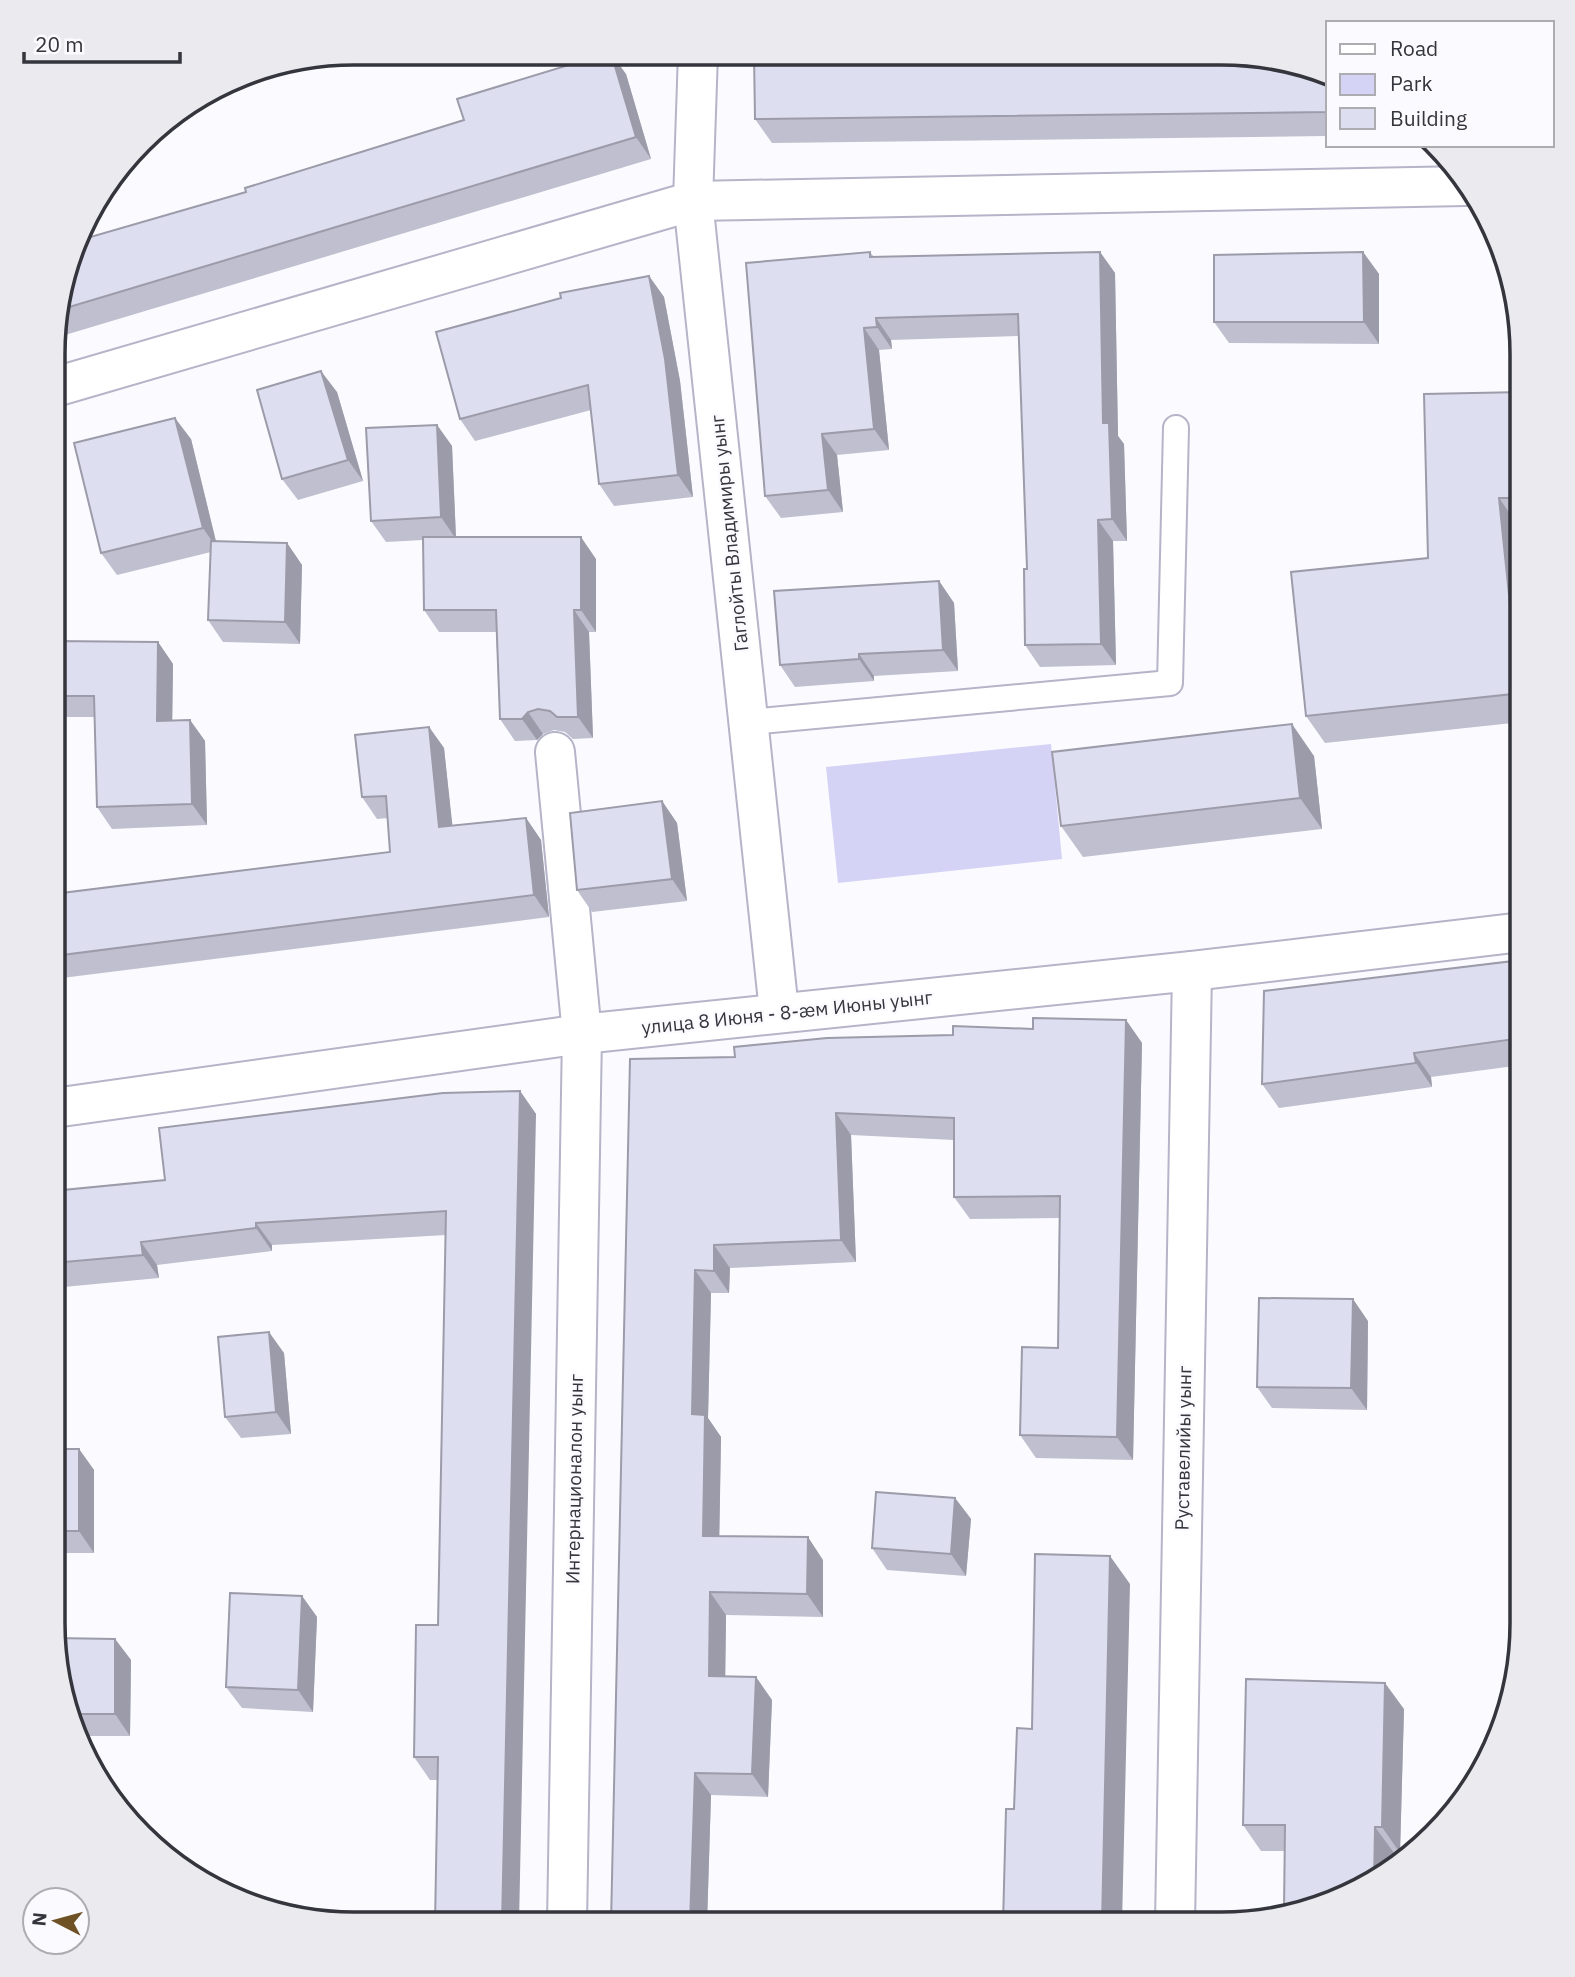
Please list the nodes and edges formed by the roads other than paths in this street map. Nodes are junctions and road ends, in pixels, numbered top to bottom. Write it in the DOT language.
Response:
graph roads {
  1 [pos="698,65"];
  2 [pos="1457,186"];
  3 [pos="693,201"];
  4 [pos="65,384"];
  5 [pos="1176,428"];
  6 [pos="750,722"];
  7 [pos="555,752"];
  8 [pos="1510,933"];
  9 [pos="1192,971"];
  10 [pos="779,1012"];
  11 [pos="582,1034"];
  12 [pos="65,1106"];
  13 [pos="567,1912"];
  14 [pos="1175,1912"];
  1 -- 3 [label="main road, Гаглойты Владимиры уынг"];
  2 -- 3 [label="main road"];
  3 -- 4 [label="main road"];
  3 -- 6 [label="main road, Гаглойты Владимиры уынг"];
  5 -- 6 [label="lane"];
  6 -- 10 [label="main road, Гаглойты Владимиры уынг"];
  7 -- 11 [label="main road, Интернационалон уынг"];
  8 -- 9 [label="main road, улица 8 Июня - 8-ӕм Июны уынг"];
  9 -- 10 [label="main road, улица 8 Июня - 8-ӕм Июны уынг"];
  9 -- 14 [label="main road, Руставелийы уынг"];
  10 -- 11 [label="main road, улица 8 Июня - 8-ӕм Июны уынг"];
  11 -- 12 [label="main road, улица 8 Июня - 8-ӕм Июны уынг"];
  11 -- 13 [label="main road, Интернационалон уынг"];
}
